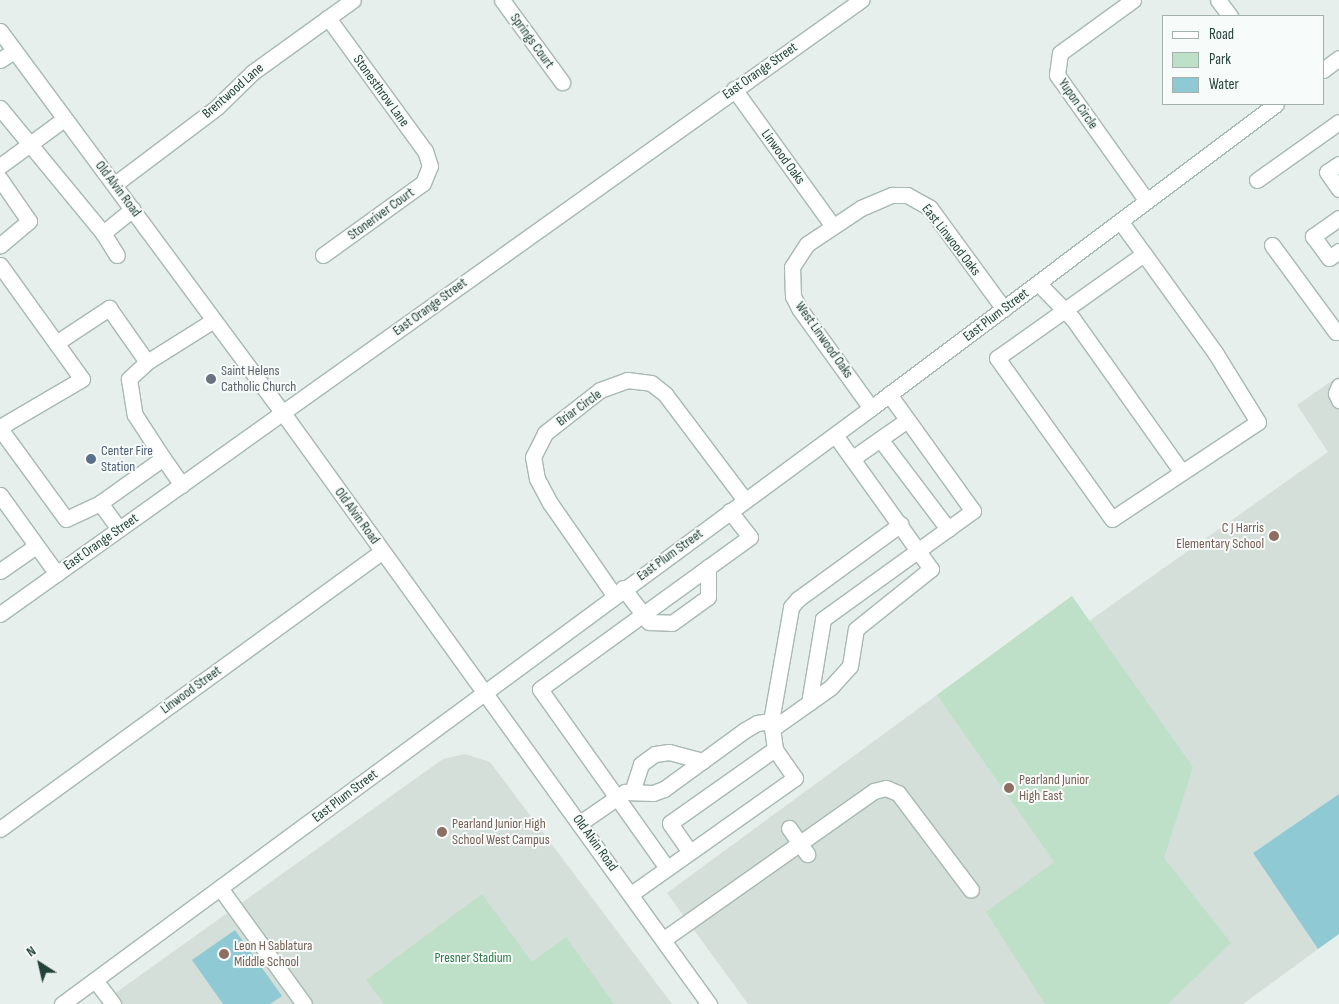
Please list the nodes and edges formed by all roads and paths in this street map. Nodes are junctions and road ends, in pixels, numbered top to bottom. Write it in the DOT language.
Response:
graph roads {
  1 [pos="353,0"];
  2 [pos="502,0"];
  3 [pos="861,0"];
  4 [pos="1133,0"];
  5 [pos="1218,0"];
  6 [pos="1229,15"];
  7 [pos="328,18"];
  8 [pos="0,31"];
  9 [pos="14,51"];
  10 [pos="1339,58"];
  11 [pos="0,60"];
  12 [pos="1324,69"];
  13 [pos="562,82"];
  14 [pos="734,89"];
  15 [pos="1275,105"];
  16 [pos="0,108"];
  17 [pos="64,119"];
  18 [pos="1339,122"];
  19 [pos="31,144"];
  20 [pos="1339,164"];
  21 [pos="0,166"];
  22 [pos="430,166"];
  23 [pos="0,179"];
  24 [pos="1257,180"];
  25 [pos="114,184"];
  26 [pos="1339,188"];
  27 [pos="1146,200"];
  28 [pos="133,209"];
  29 [pos="1339,218"];
  30 [pos="1120,221"];
  31 [pos="832,225"];
  32 [pos="103,233"];
  33 [pos="0,244"];
  34 [pos="1272,245"];
  35 [pos="1339,251"];
  36 [pos="1144,254"];
  37 [pos="117,255"];
  38 [pos="323,255"];
  39 [pos="0,265"];
  40 [pos="1038,283"];
  41 [pos="1004,309"];
  42 [pos="1063,311"];
  43 [pos="214,320"];
  44 [pos="1339,332"];
  45 [pos="56,343"];
  46 [pos="148,362"];
  47 [pos="1339,386"];
  48 [pos="889,394"];
  49 [pos="1339,400"];
  50 [pos="871,408"];
  51 [pos="283,413"];
  52 [pos="907,420"];
  53 [pos="834,434"];
  54 [pos="880,439"];
  55 [pos="163,458"];
  56 [pos="853,458"];
  57 [pos="1182,471"];
  58 [pos="182,485"];
  59 [pos="0,495"];
  60 [pos="745,500"];
  61 [pos="100,503"];
  62 [pos="730,511"];
  63 [pos="901,524"];
  64 [pos="120,529"];
  65 [pos="948,529"];
  66 [pos="36,546"];
  67 [pos="382,551"];
  68 [pos="920,551"];
  69 [pos="708,567"];
  70 [pos="0,572"];
  71 [pos="57,574"];
  72 [pos="619,591"];
  73 [pos="0,614"];
  74 [pos="642,614"];
  75 [pos="485,691"];
  76 [pos="809,702"];
  77 [pos="771,725"];
  78 [pos="775,749"];
  79 [pos="703,761"];
  80 [pos="632,792"];
  81 [pos="616,796"];
  82 [pos="580,822"];
  83 [pos="788,828"];
  84 [pos="0,829"];
  85 [pos="803,848"];
  86 [pos="690,852"];
  87 [pos="667,868"];
  88 [pos="220,888"];
  89 [pos="971,890"];
  90 [pos="631,894"];
  91 [pos="664,939"];
  92 [pos="95,980"];
  93 [pos="62,1004"];
  94 [pos="113,1004"];
  95 [pos="304,1004"];
  96 [pos="709,1004"];
  1 -- 7 [label="street, Brentwood Lane"];
  2 -- 13 [label="street, Springs Court"];
  3 -- 14 [label="street, East Orange Street"];
  4 -- 27 [label="street, Yupon Circle"];
  5 -- 6 [label="street"];
  7 -- 22 [label="street, Stonesthrow Lane"];
  7 -- 25 [label="street, Brentwood Lane"];
  8 -- 9 [label="street, Old Alvin Road"];
  9 -- 11 [label="street"];
  9 -- 17 [label="street, Old Alvin Road"];
  10 -- 12 [label="street"];
  14 -- 31 [label="street, Linwood Oaks"];
  14 -- 51 [label="street, East Orange Street"];
  15 -- 27 [label="street, East Plum Street"];
  16 -- 19 [label="street"];
  17 -- 19 [label="street"];
  17 -- 25 [label="street, Old Alvin Road"];
  18 -- 24 [label="street"];
  19 -- 21 [label="street"];
  19 -- 32 [label="street"];
  20 -- 26 [label="street"];
  22 -- 38 [label="street, Stoneriver Court"];
  23 -- 33 [label="street"];
  25 -- 28 [label="street, Old Alvin Road"];
  27 -- 30 [label="street, East Plum Street"];
  28 -- 32 [label="street"];
  28 -- 43 [label="street, Old Alvin Road"];
  29 -- 35 [label="street"];
  30 -- 36 [label="street"];
  30 -- 40 [label="street, East Plum Street"];
  31 -- 41 [label="street, East Linwood Oaks"];
  31 -- 50 [label="street, West Linwood Oaks"];
  32 -- 37 [label="street"];
  34 -- 44 [label="street"];
  36 -- 42 [label="street"];
  36 -- 57 [label="street"];
  39 -- 45 [label="street"];
  40 -- 41 [label="street, East Plum Street"];
  40 -- 42 [label="street"];
  41 -- 48 [label="street, East Plum Street"];
  42 -- 57 [label="street"];
  42 -- 57 [label="street"];
  43 -- 46 [label="street"];
  43 -- 51 [label="street, Old Alvin Road"];
  45 -- 46 [label="street"];
  45 -- 61 [label="street"];
  46 -- 55 [label="street"];
  47 -- 49 [label="street"];
  48 -- 50 [label="street, East Plum Street"];
  48 -- 52 [label="street"];
  50 -- 53 [label="street, East Plum Street"];
  51 -- 58 [label="street, East Orange Street"];
  51 -- 67 [label="street, Old Alvin Road"];
  52 -- 54 [label="street"];
  52 -- 65 [label="street"];
  53 -- 56 [label="street"];
  53 -- 60 [label="street, East Plum Street"];
  54 -- 56 [label="street"];
  54 -- 65 [label="street"];
  55 -- 58 [label="street"];
  55 -- 61 [label="street"];
  56 -- 63 [label="street"];
  58 -- 64 [label="street, East Orange Street"];
  59 -- 66 [label="street"];
  60 -- 62 [label="street, East Plum Street"];
  60 -- 72 [label="street, Briar Circle"];
  61 -- 64 [label="street"];
  62 -- 69 [label="street"];
  62 -- 72 [label="street, East Plum Street"];
  63 -- 68 [label="street"];
  63 -- 77 [label="street"];
  64 -- 71 [label="street, East Orange Street"];
  65 -- 68 [label="street"];
  66 -- 70 [label="street"];
  66 -- 71 [label="street"];
  67 -- 75 [label="street, Old Alvin Road"];
  67 -- 84 [label="street, Linwood Street"];
  68 -- 76 [label="street"];
  68 -- 76 [label="street"];
  69 -- 74 [label="street"];
  69 -- 74 [label="street"];
  71 -- 73 [label="street, East Orange Street"];
  72 -- 74 [label="street, Briar Circle"];
  72 -- 75 [label="street, East Plum Street"];
  74 -- 81 [label="street"];
  75 -- 82 [label="street, Old Alvin Road"];
  75 -- 88 [label="street, East Plum Street"];
  76 -- 77 [label="street"];
  77 -- 78 [label="street"];
  77 -- 79 [label="street"];
  78 -- 86 [label="street"];
  78 -- 86 [label="street"];
  79 -- 80 [label="street"];
  79 -- 80 [label="street"];
  80 -- 81 [label="street"];
  81 -- 82 [label="street"];
  81 -- 87 [label="street"];
  82 -- 90 [label="street, Old Alvin Road"];
  83 -- 85 [label="street"];
  85 -- 89 [label="street"];
  85 -- 91 [label="street"];
  86 -- 87 [label="street"];
  87 -- 90 [label="street"];
  88 -- 92 [label="street, East Plum Street"];
  88 -- 95 [label="street"];
  90 -- 91 [label="street, Old Alvin Road"];
  91 -- 96 [label="street, Old Alvin Road"];
  92 -- 93 [label="street, East Plum Street"];
  92 -- 94 [label="street"];
}
